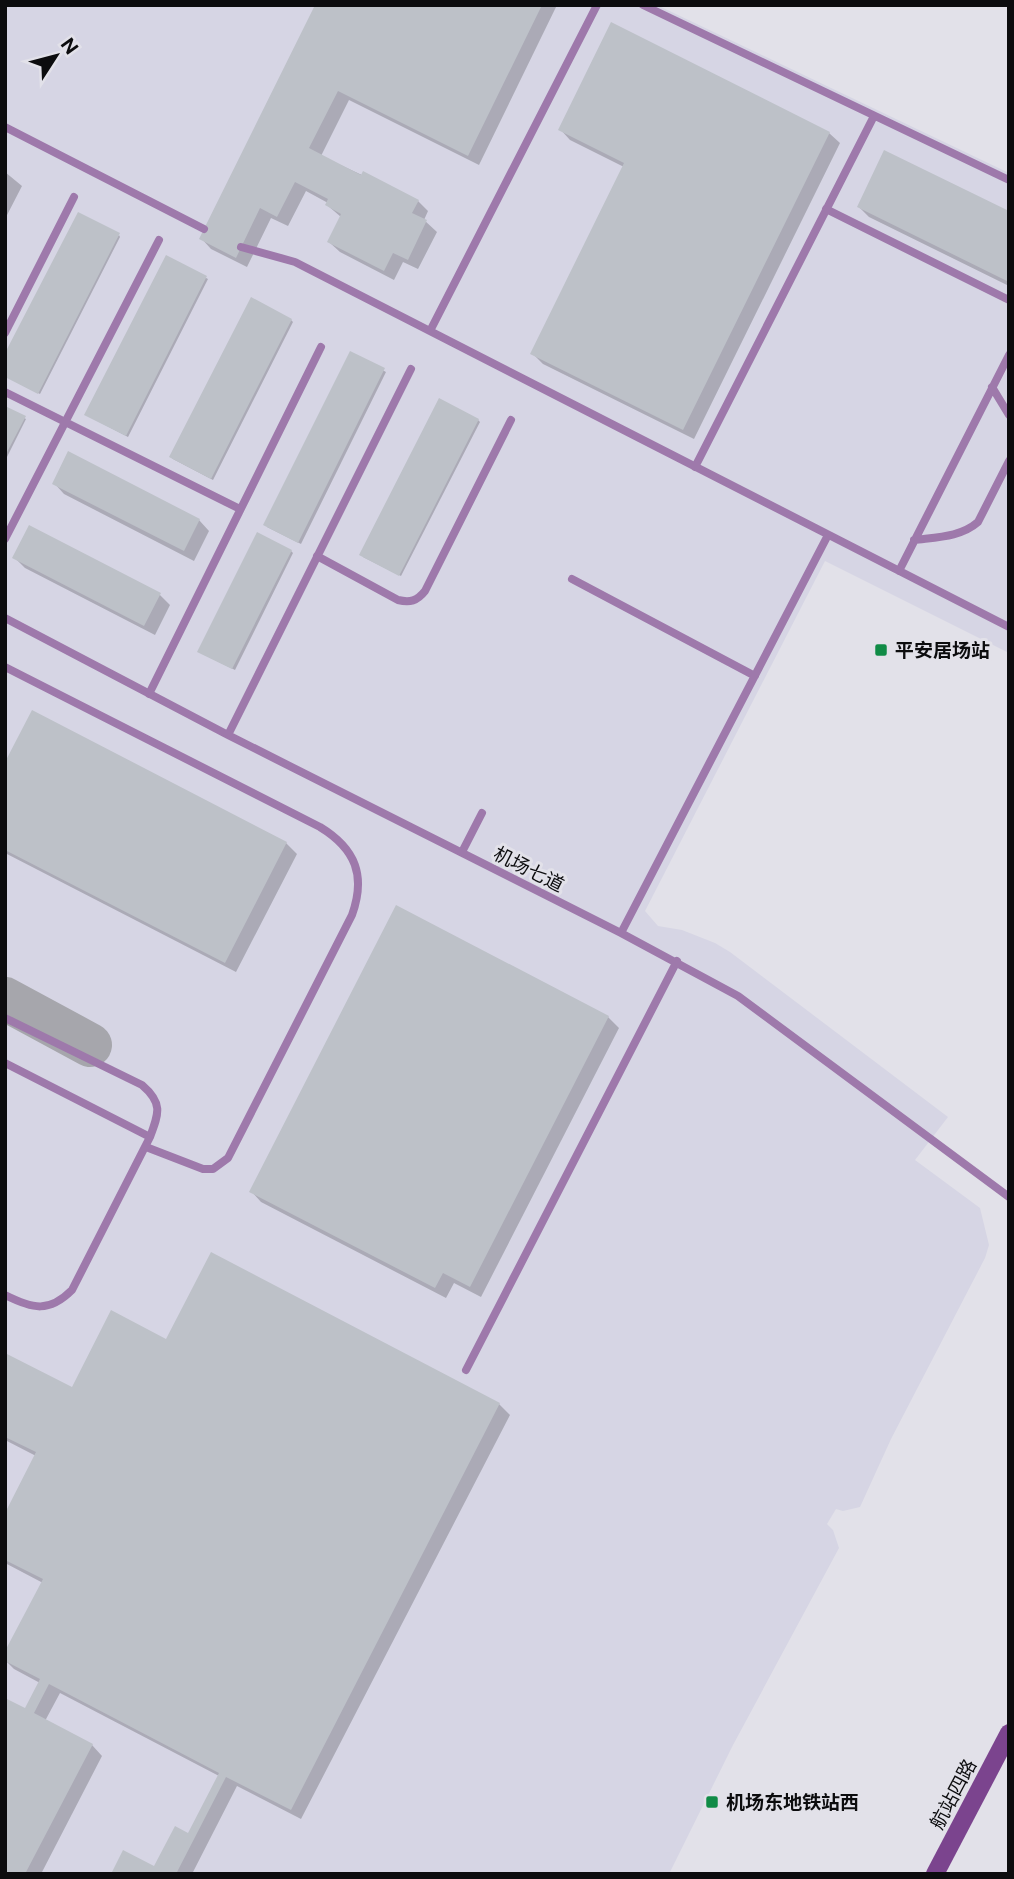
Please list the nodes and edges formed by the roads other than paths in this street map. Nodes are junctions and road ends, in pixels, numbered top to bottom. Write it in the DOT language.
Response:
graph roads {
  1 [pos="597,5"];
  2 [pos="643,5"];
  3 [pos="874,116"];
  4 [pos="5,127"];
  5 [pos="1009,180"];
  6 [pos="74,197"];
  7 [pos="827,209"];
  8 [pos="204,229"];
  9 [pos="159,240"];
  10 [pos="241,247"];
  11 [pos="1009,300"];
  12 [pos="430,331"];
  13 [pos="5,333"];
  14 [pos="321,347"];
  15 [pos="1009,355"];
  16 [pos="411,369"];
  17 [pos="992,387"];
  18 [pos="5,392"];
  19 [pos="1009,415"];
  20 [pos="511,420"];
  21 [pos="66,421"];
  22 [pos="1009,461"];
  23 [pos="695,467"];
  24 [pos="240,509"];
  25 [pos="828,535"];
  26 [pos="5,539"];
  27 [pos="914,540"];
  28 [pos="317,556"];
  29 [pos="899,571"];
  30 [pos="572,579"];
  31 [pos="5,618"];
  32 [pos="1009,627"];
  33 [pos="5,667"];
  34 [pos="755,676"];
  35 [pos="149,694"];
  36 [pos="228,734"];
  37 [pos="482,813"];
  38 [pos="462,852"];
  39 [pos="621,933"];
  40 [pos="677,961"];
  41 [pos="5,1018"];
  42 [pos="5,1063"];
  43 [pos="150,1137"];
  44 [pos="146,1147"];
  45 [pos="1009,1197"];
  46 [pos="5,1295"];
  47 [pos="466,1370"];
  48 [pos="1009,1733"];
  49 [pos="935,1874"];
  1 -- 12 [label="lane"];
  2 -- 3 [label="lane"];
  3 -- 5 [label="lane"];
  3 -- 7 [label="lane"];
  4 -- 8 [label="lane"];
  6 -- 13 [label="lane"];
  7 -- 11 [label="lane"];
  7 -- 23 [label="lane"];
  9 -- 21 [label="lane"];
  10 -- 12 [label="lane"];
  12 -- 23 [label="lane"];
  14 -- 24 [label="lane"];
  15 -- 17 [label="lane"];
  16 -- 28 [label="lane"];
  17 -- 19 [label="lane"];
  17 -- 27 [label="lane"];
  18 -- 21 [label="lane"];
  20 -- 28 [label="lane"];
  21 -- 24 [label="lane"];
  21 -- 26 [label="lane"];
  22 -- 27 [label="lane"];
  23 -- 25 [label="lane"];
  24 -- 35 [label="lane"];
  25 -- 29 [label="lane"];
  25 -- 34 [label="lane"];
  27 -- 29 [label="lane"];
  28 -- 36 [label="lane"];
  29 -- 32 [label="lane"];
  30 -- 34 [label="lane"];
  31 -- 35 [label="lane, 机场七道"];
  33 -- 44 [label="lane"];
  34 -- 39 [label="lane"];
  35 -- 36 [label="lane, 机场七道"];
  36 -- 38 [label="lane, 机场七道"];
  37 -- 38 [label="lane"];
  38 -- 39 [label="lane, 机场七道"];
  39 -- 40 [label="lane, 机场七道"];
  40 -- 45 [label="lane, 机场七道"];
  40 -- 47 [label="lane"];
  41 -- 43 [label="lane"];
  42 -- 43 [label="lane"];
  43 -- 44 [label="lane"];
  44 -- 46 [label="lane"];
  48 -- 49 [label="main road, 航站四路"];
}
